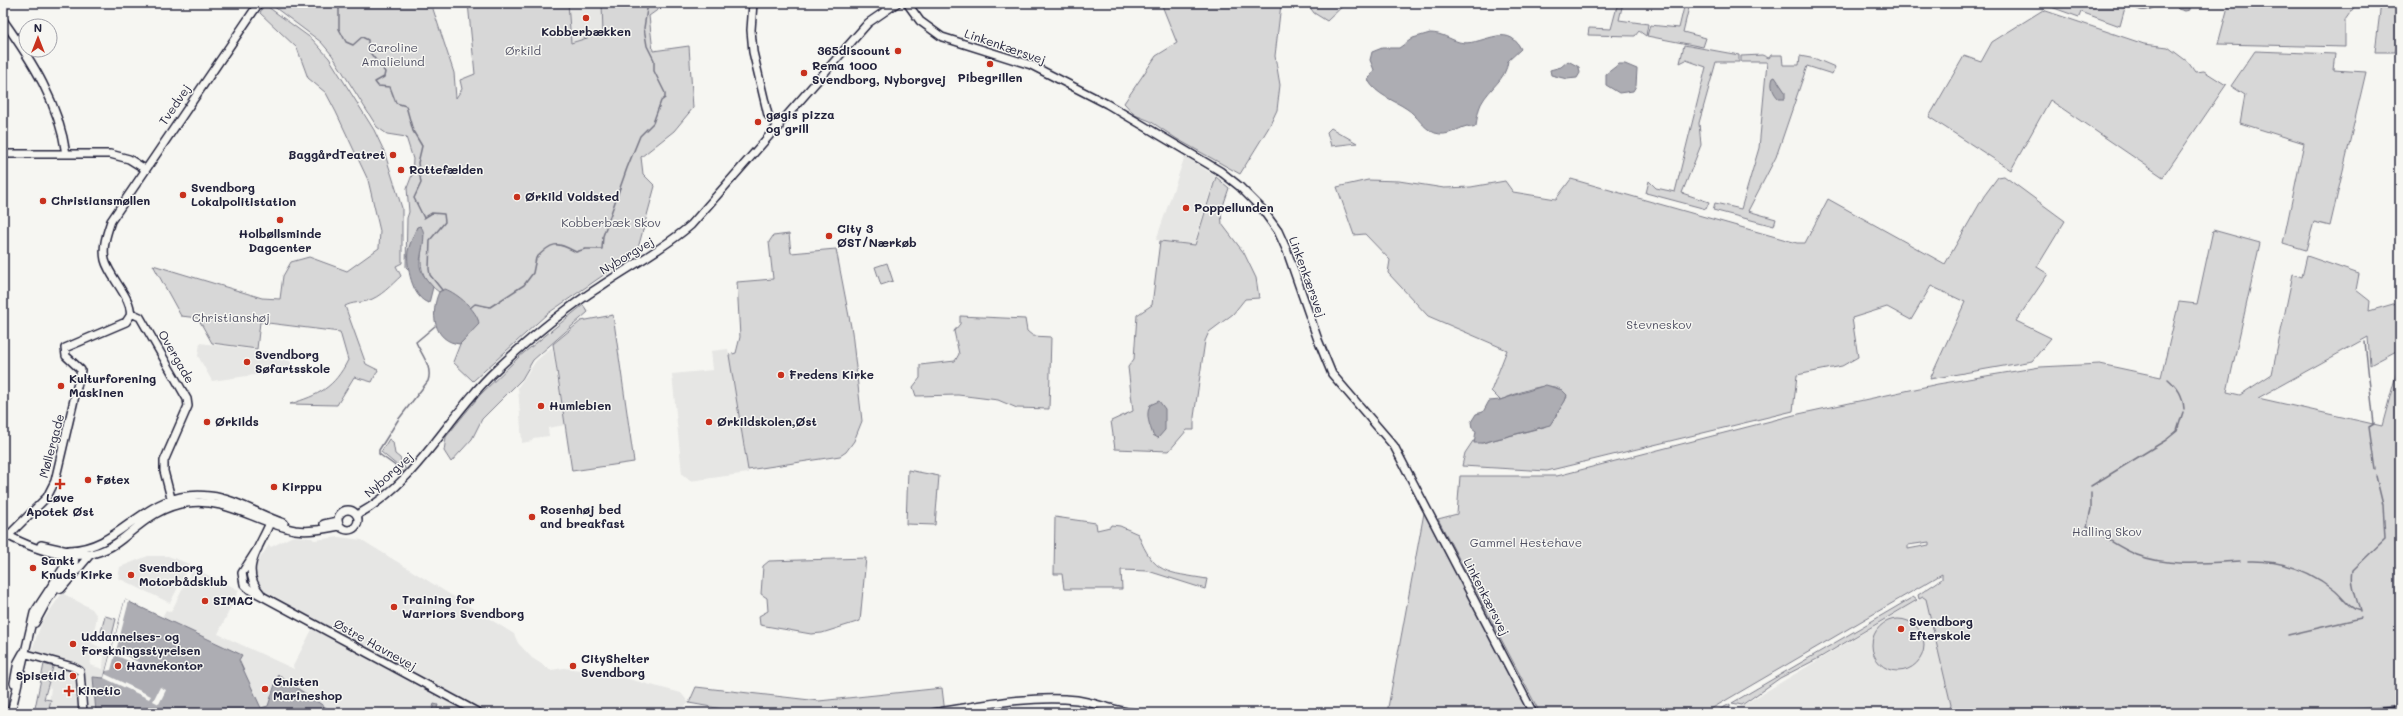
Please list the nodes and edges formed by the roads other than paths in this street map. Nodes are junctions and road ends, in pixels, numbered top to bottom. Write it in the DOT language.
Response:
graph roads {
  1 [pos="259,3"];
  2 [pos="753,3"];
  3 [pos="897,3"];
  4 [pos="908,3"];
  5 [pos="3,20"];
  6 [pos="779,127"];
  7 [pos="3,154"];
  8 [pos="67,154"];
  9 [pos="145,169"];
  10 [pos="131,313"];
  11 [pos="172,502"];
  12 [pos="357,515"];
  13 [pos="271,521"];
  14 [pos="339,523"];
  15 [pos="6,534"];
  16 [pos="71,554"];
  17 [pos="90,556"];
  18 [pos="36,620"];
  19 [pos="27,638"];
  20 [pos="23,653"];
  21 [pos="2400,711"];
  22 [pos="7,713"];
  23 [pos="11,713"];
  24 [pos="83,713"];
  25 [pos="479,713"];
  26 [pos="933,713"];
  27 [pos="1134,713"];
  28 [pos="1533,713"];
  29 [pos="2376,713"];
  1 -- 9 [label="street, Tvedvej"];
  2 -- 6 [label="street"];
  3 -- 6 [label="street, Nyborgvej"];
  4 -- 28 [label="street, Linkenkærsvej"];
  5 -- 8 [label="street"];
  6 -- 12 [label="street, Nyborgvej"];
  7 -- 8 [label="street"];
  8 -- 9 [label="street"];
  9 -- 10 [label="street, Tvedvej"];
  10 -- 11 [label="street, Overgade"];
  10 -- 15 [label="street, Møllergade"];
  11 -- 13 [label="street"];
  11 -- 16 [label="street"];
  11 -- 17 [label="street"];
  12 -- 14 [label="street"];
  12 -- 14 [label="street"];
  13 -- 14 [label="street"];
  13 -- 25 [label="street, Østre Havnevej"];
  15 -- 16 [label="street"];
  16 -- 17 [label="street"];
  16 -- 18 [label="street"];
  16 -- 19 [label="street"];
  17 -- 18 [label="street"];
  18 -- 19 [label="street"];
  19 -- 20 [label="street"];
  20 -- 22 [label="street"];
  20 -- 23 [label="street"];
  20 -- 24 [label="street"];
  21 -- 29 [label="street"];
  26 -- 27 [label="street"];
}
